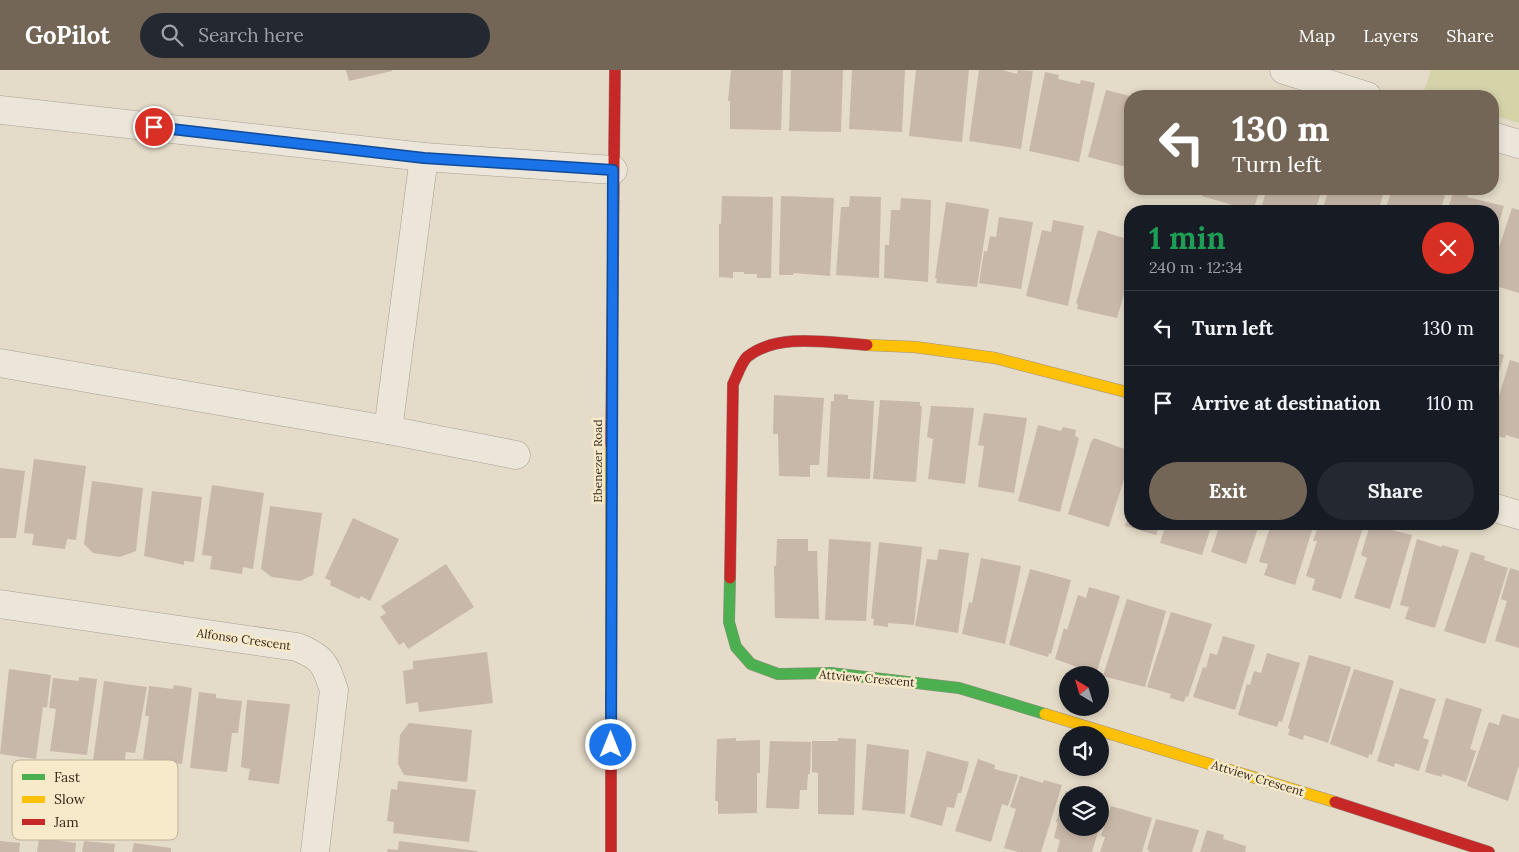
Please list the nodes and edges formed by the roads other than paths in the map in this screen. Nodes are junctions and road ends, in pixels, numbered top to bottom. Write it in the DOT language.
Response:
graph roads {
  1 [pos="616,70"];
  2 [pos="1284,70"];
  3 [pos="1348,90"];
  4 [pos="0,110"];
  5 [pos="1499,138"];
  6 [pos="1519,144"];
  7 [pos="424,158"];
  8 [pos="613,170"];
  9 [pos="0,363"];
  10 [pos="1124,391"];
  11 [pos="388,430"];
  12 [pos="516,455"];
  13 [pos="1499,509"];
  14 [pos="1519,514"];
  15 [pos="0,604"];
  16 [pos="315,852"];
  17 [pos="611,852"];
  18 [pos="1489,852"];
  1 -- 8 [label="street, Ebenezer Road"];
  2 -- 3 [label="street"];
  4 -- 7 [label="street"];
  5 -- 6 [label="street"];
  7 -- 8 [label="street"];
  7 -- 11 [label="street"];
  8 -- 17 [label="street, Ebenezer Road"];
  9 -- 11 [label="street"];
  10 -- 18 [label="street, Attview Crescent"];
  11 -- 12 [label="street"];
  13 -- 14 [label="street"];
  15 -- 16 [label="street, Alfonso Crescent"];
}
